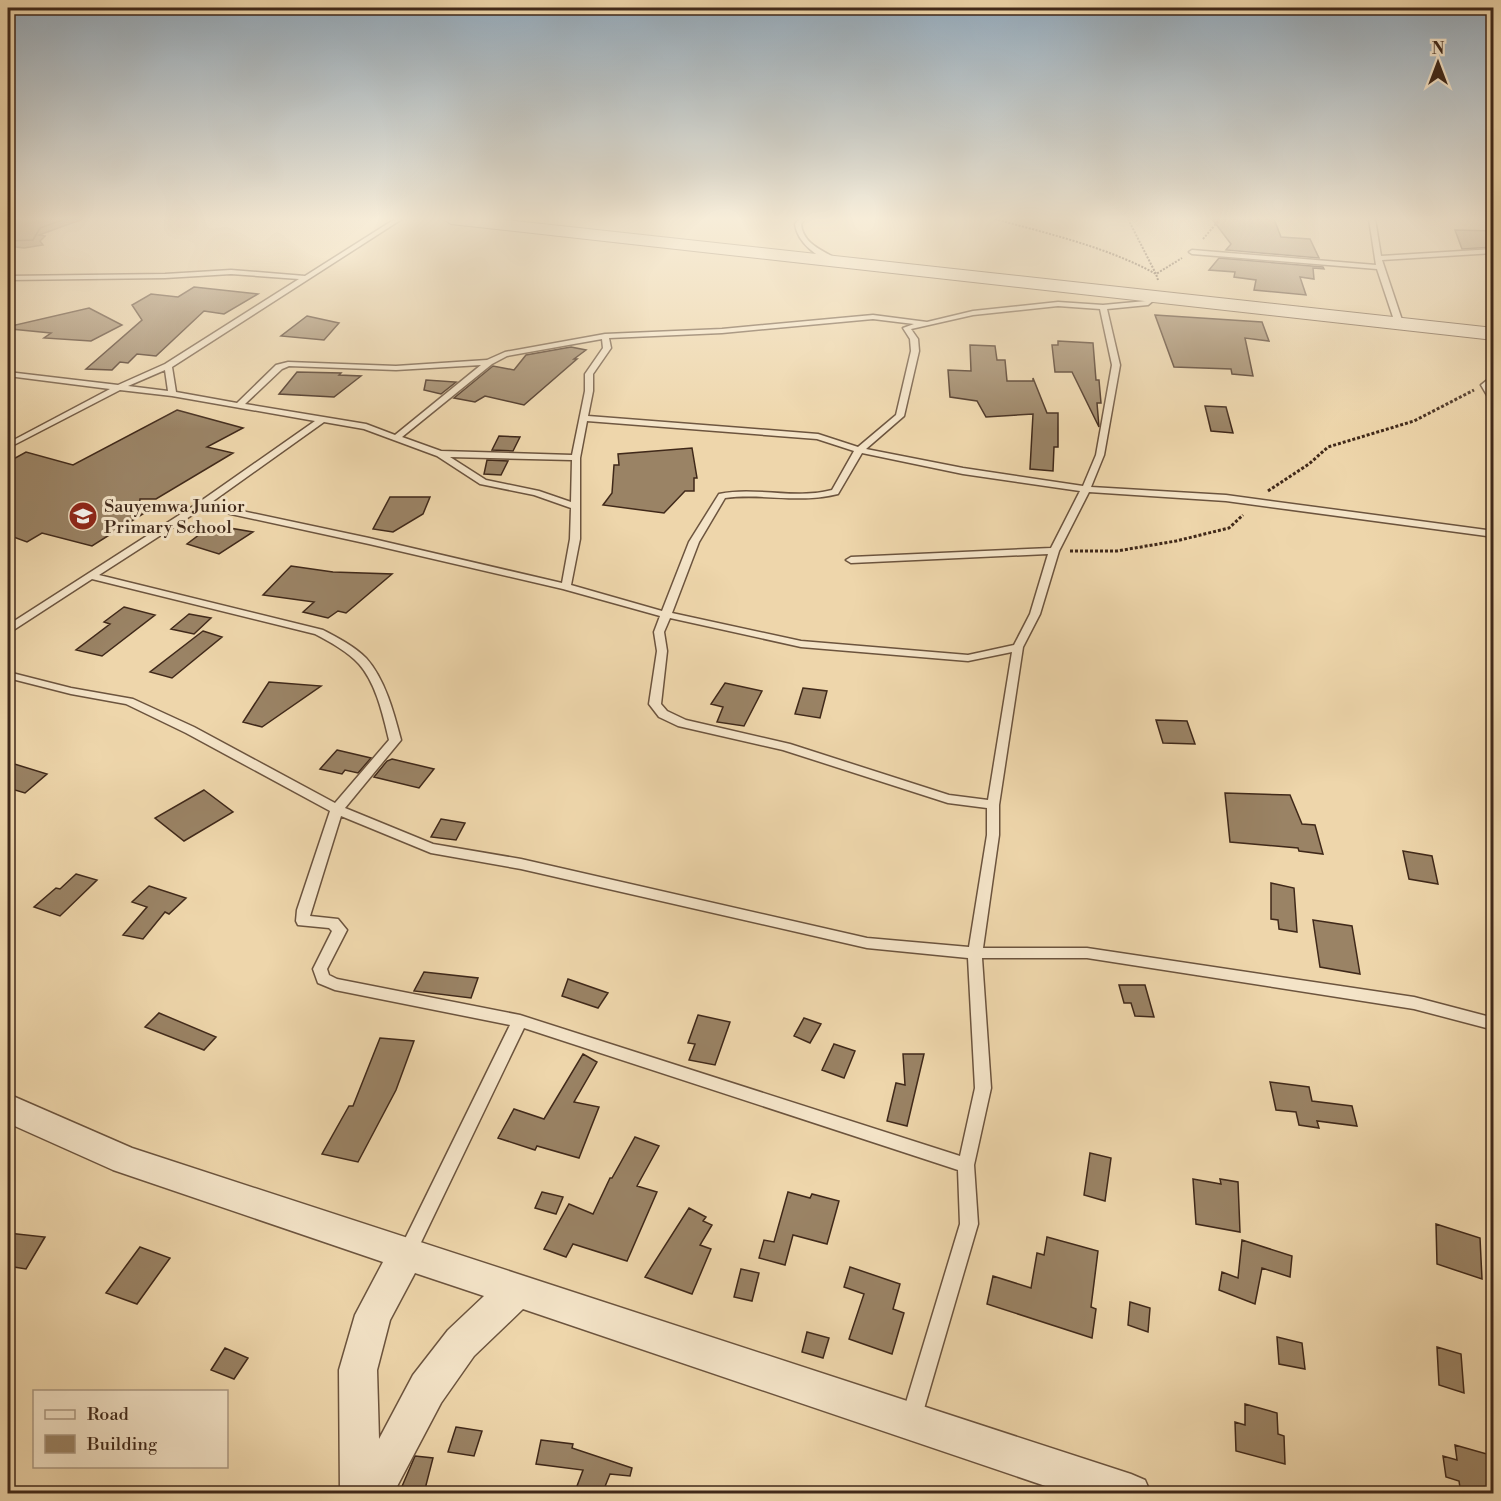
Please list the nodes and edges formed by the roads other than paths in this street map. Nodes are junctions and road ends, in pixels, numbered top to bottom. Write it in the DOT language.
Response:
graph roads {
  1 [pos="289,289"];
  2 [pos="1094,289"];
  3 [pos="1387,289"];
  4 [pos="1156,296"];
  5 [pos="1103,307"];
  6 [pos="1399,323"];
  7 [pos="927,324"];
  8 [pos="1494,334"];
  9 [pos="605,336"];
  10 [pos="489,362"];
  11 [pos="168,366"];
  12 [pos="8,374"];
  13 [pos="1494,379"];
  14 [pos="118,388"];
  15 [pos="172,394"];
  16 [pos="1494,400"];
  17 [pos="238,406"];
  18 [pos="584,418"];
  19 [pos="323,419"];
  20 [pos="398,436"];
  21 [pos="8,446"];
  22 [pos="859,450"];
  23 [pos="440,454"];
  24 [pos="576,458"];
  25 [pos="1086,489"];
  26 [pos="201,505"];
  27 [pos="574,506"];
  28 [pos="1494,534"];
  29 [pos="1054,551"];
  30 [pos="851,560"];
  31 [pos="90,576"];
  32 [pos="566,587"];
  33 [pos="665,614"];
  34 [pos="8,629"];
  35 [pos="1018,647"];
  36 [pos="8,675"];
  37 [pos="993,805"];
  38 [pos="337,809"];
  39 [pos="975,953"];
  40 [pos="520,1021"];
  41 [pos="1494,1024"];
  42 [pos="8,1108"];
  43 [pos="966,1165"];
  44 [pos="407,1253"];
  45 [pos="516,1291"];
  46 [pos="911,1421"];
  47 [pos="360,1494"];
  48 [pos="371,1494"];
  49 [pos="1131,1494"];
  1 -- 11 [label="lane"];
  2 -- 4 [label="street"];
  3 -- 6 [label="lane"];
  4 -- 5 [label="lane"];
  4 -- 6 [label="street"];
  5 -- 7 [label="lane"];
  5 -- 25 [label="lane"];
  6 -- 8 [label="street"];
  7 -- 9 [label="lane"];
  7 -- 22 [label="lane"];
  9 -- 10 [label="lane"];
  9 -- 18 [label="lane"];
  10 -- 17 [label="lane"];
  10 -- 20 [label="lane"];
  11 -- 14 [label="lane"];
  11 -- 15 [label="lane"];
  12 -- 14 [label="lane"];
  13 -- 16 [label="lane"];
  14 -- 15 [label="lane"];
  14 -- 21 [label="lane"];
  15 -- 17 [label="lane"];
  17 -- 19 [label="lane"];
  18 -- 22 [label="lane"];
  18 -- 24 [label="lane"];
  19 -- 20 [label="lane"];
  19 -- 26 [label="lane"];
  20 -- 23 [label="lane"];
  22 -- 25 [label="lane"];
  22 -- 33 [label="lane"];
  23 -- 24 [label="lane"];
  23 -- 27 [label="lane"];
  24 -- 27 [label="lane"];
  25 -- 28 [label="lane"];
  25 -- 29 [label="lane"];
  26 -- 31 [label="lane"];
  26 -- 32 [label="lane"];
  27 -- 32 [label="lane"];
  29 -- 30 [label="lane"];
  29 -- 35 [label="lane"];
  31 -- 34 [label="lane"];
  31 -- 38 [label="lane"];
  32 -- 33 [label="lane"];
  33 -- 35 [label="lane"];
  33 -- 37 [label="lane"];
  35 -- 37 [label="lane"];
  36 -- 38 [label="lane"];
  37 -- 39 [label="lane"];
  38 -- 39 [label="lane"];
  38 -- 40 [label="lane"];
  39 -- 41 [label="lane"];
  39 -- 43 [label="lane"];
  40 -- 43 [label="lane"];
  40 -- 44 [label="lane"];
  42 -- 44 [label="street"];
  43 -- 46 [label="lane"];
  44 -- 45 [label="street"];
  44 -- 47 [label="street"];
  45 -- 46 [label="street"];
  45 -- 48 [label="street"];
  46 -- 49 [label="street"];
}
